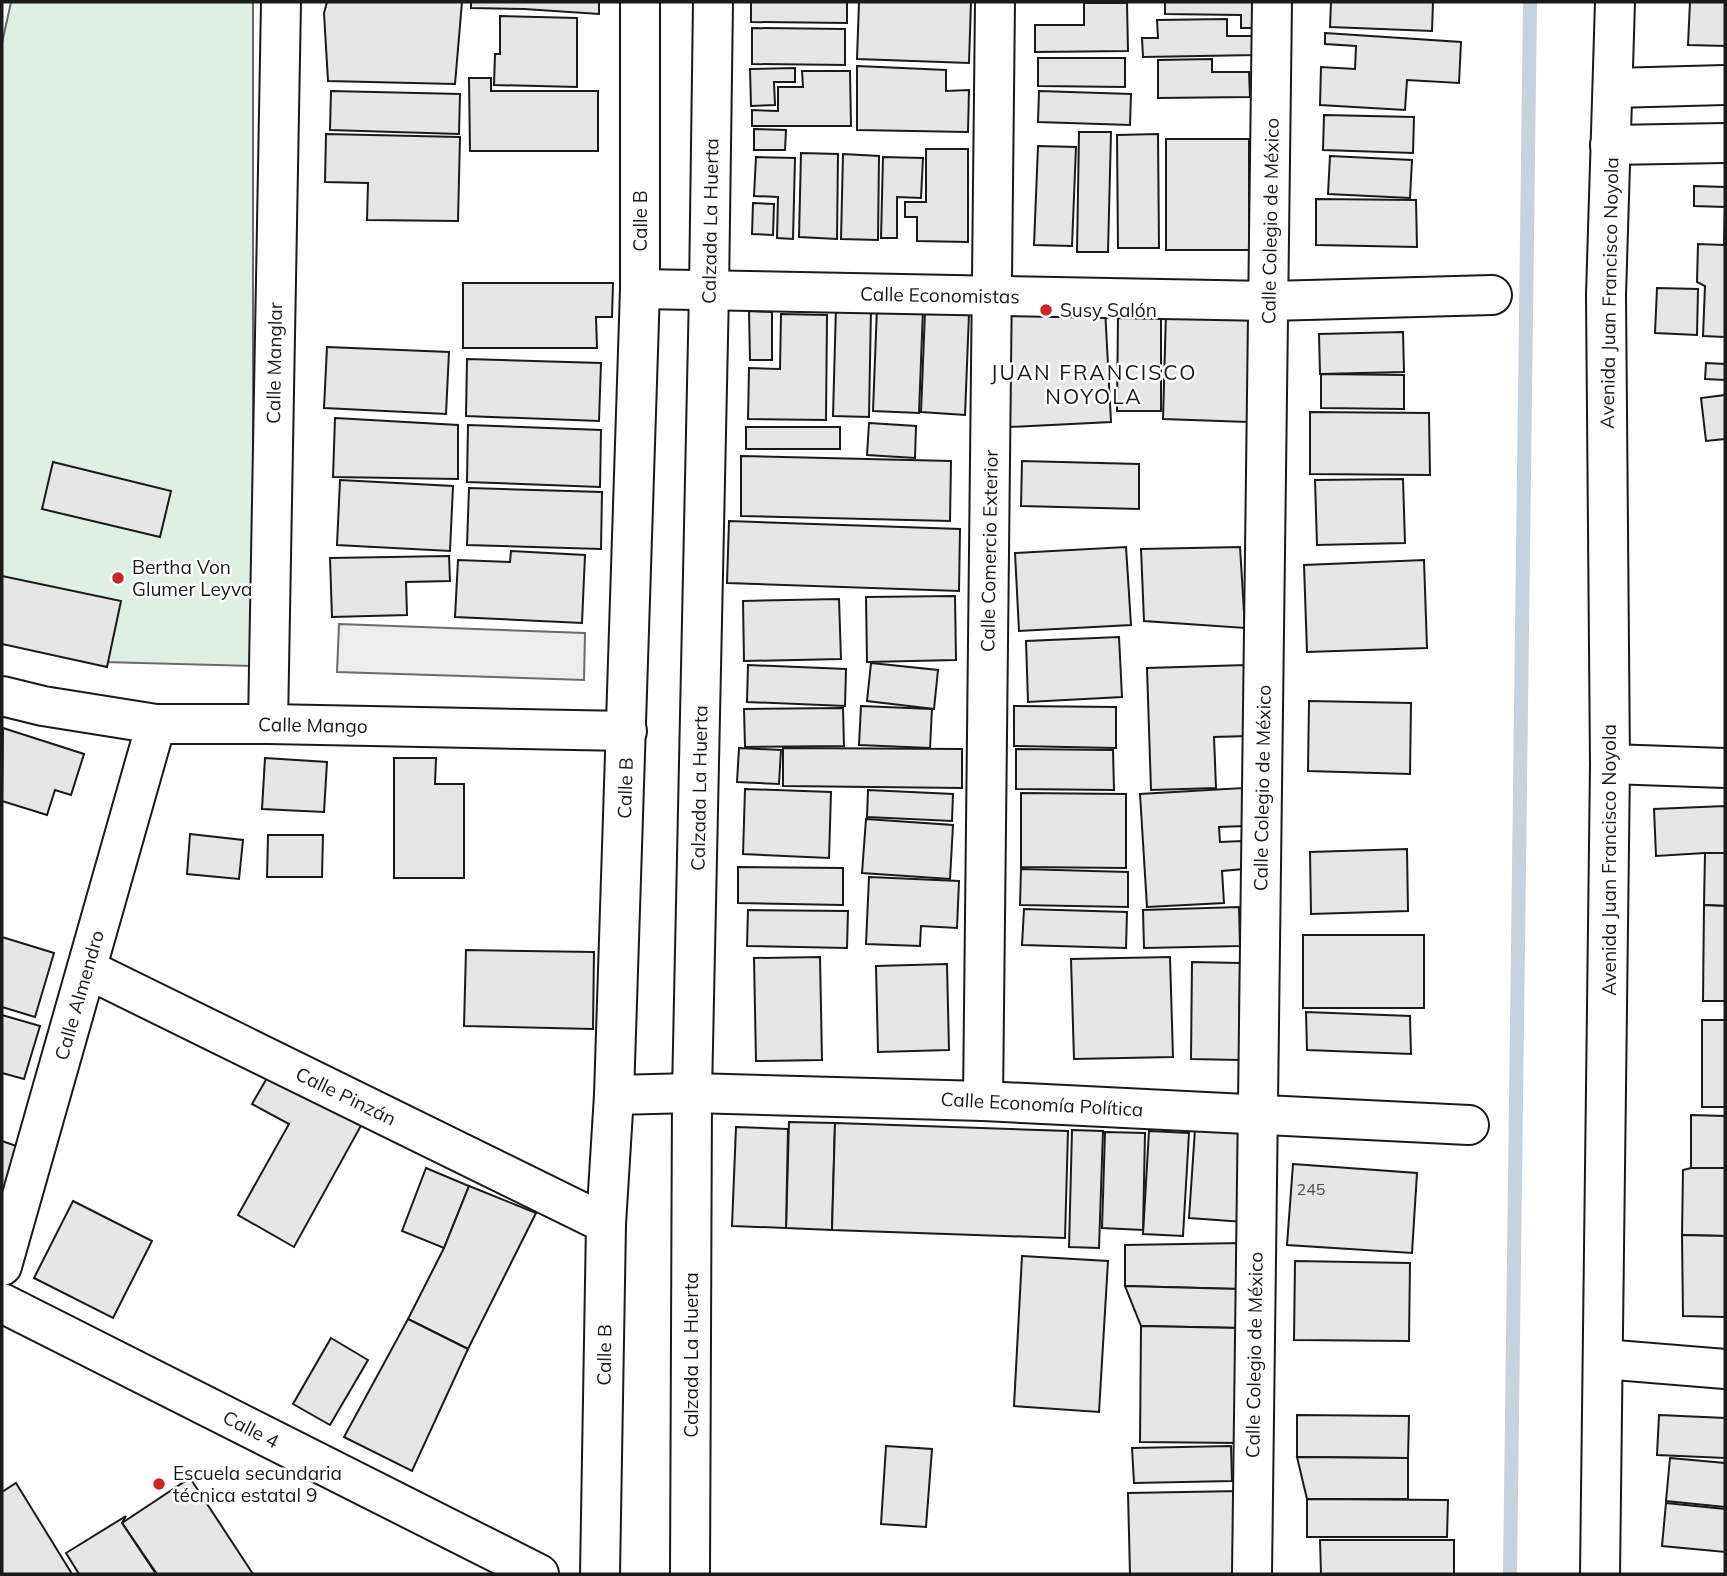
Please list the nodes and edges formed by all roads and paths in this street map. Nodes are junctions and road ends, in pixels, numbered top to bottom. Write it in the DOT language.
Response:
graph roads {
  1 [pos="281,2"];
  2 [pos="640,2"];
  3 [pos="713,2"];
  4 [pos="995,2"];
  5 [pos="1272,2"];
  6 [pos="1615,2"];
  7 [pos="1725,85"];
  8 [pos="1613,88"];
  9 [pos="1725,143"];
  10 [pos="1610,145"];
  11 [pos="640,289"];
  12 [pos="709,291"];
  13 [pos="1492,295"];
  14 [pos="992,296"];
  15 [pos="1269,302"];
  16 [pos="2,696"];
  17 [pos="156,724"];
  18 [pos="268,724"];
  19 [pos="627,731"];
  20 [pos="1610,764"];
  21 [pos="1725,768"];
  22 [pos="87,969"];
  23 [pos="692,1093"];
  24 [pos="614,1094"];
  25 [pos="983,1101"];
  26 [pos="1257,1115"];
  27 [pos="1469,1125"];
  28 [pos="606,1224"];
  29 [pos="2,1266"];
  30 [pos="2,1303"];
  31 [pos="1603,1359"];
  32 [pos="1725,1368"];
  33 [pos="539,1574"];
  34 [pos="600,1574"];
  35 [pos="690,1574"];
  36 [pos="1252,1574"];
  37 [pos="1600,1574"];
  1 -- 18 [label="street, Calle Manglar"];
  2 -- 11 [label="street, Calle B"];
  3 -- 12 [label="street, Calzada La Huerta"];
  4 -- 14 [label="street, Calle Comercio Exterior"];
  5 -- 15 [label="street, Calle Colegio de México"];
  6 -- 8 [label="street, Avenida Juan Francisco Noyola"];
  7 -- 8 [label="street"];
  8 -- 10 [label="street, Avenida Juan Francisco Noyola"];
  9 -- 10 [label="street"];
  10 -- 20 [label="street, Avenida Juan Francisco Noyola"];
  11 -- 12 [label="street, Calle Economistas"];
  11 -- 19 [label="street, Calle B"];
  12 -- 14 [label="street, Calle Economistas"];
  12 -- 23 [label="street, Calzada La Huerta"];
  13 -- 15 [label="street, Calle Economistas"];
  14 -- 15 [label="street, Calle Economistas"];
  14 -- 25 [label="street, Calle Comercio Exterior"];
  15 -- 26 [label="street, Calle Colegio de México"];
  16 -- 17 [label="street, Calle Mango"];
  17 -- 18 [label="street, Calle Mango"];
  17 -- 22 [label="street, Calle Almendro"];
  18 -- 19 [label="street, Calle Mango"];
  19 -- 24 [label="street, Calle B"];
  20 -- 21 [label="street"];
  20 -- 31 [label="street, Avenida Juan Francisco Noyola"];
  22 -- 28 [label="street, Calle Pinzán"];
  22 -- 29 [label="street, Calle Almendro"];
  23 -- 24 [label="street, Calle Economía Política"];
  23 -- 25 [label="street, Calle Economía Política"];
  23 -- 35 [label="street, Calzada La Huerta"];
  24 -- 28 [label="street, Calle B"];
  25 -- 26 [label="street, Calle Economía Política"];
  26 -- 27 [label="street, Calle Economía Política"];
  26 -- 36 [label="street, Calle Colegio de México"];
  28 -- 34 [label="street, Calle B"];
  30 -- 33 [label="street, Calle 4"];
  31 -- 32 [label="street"];
  31 -- 37 [label="street, Avenida Juan Francisco Noyola"];
}
